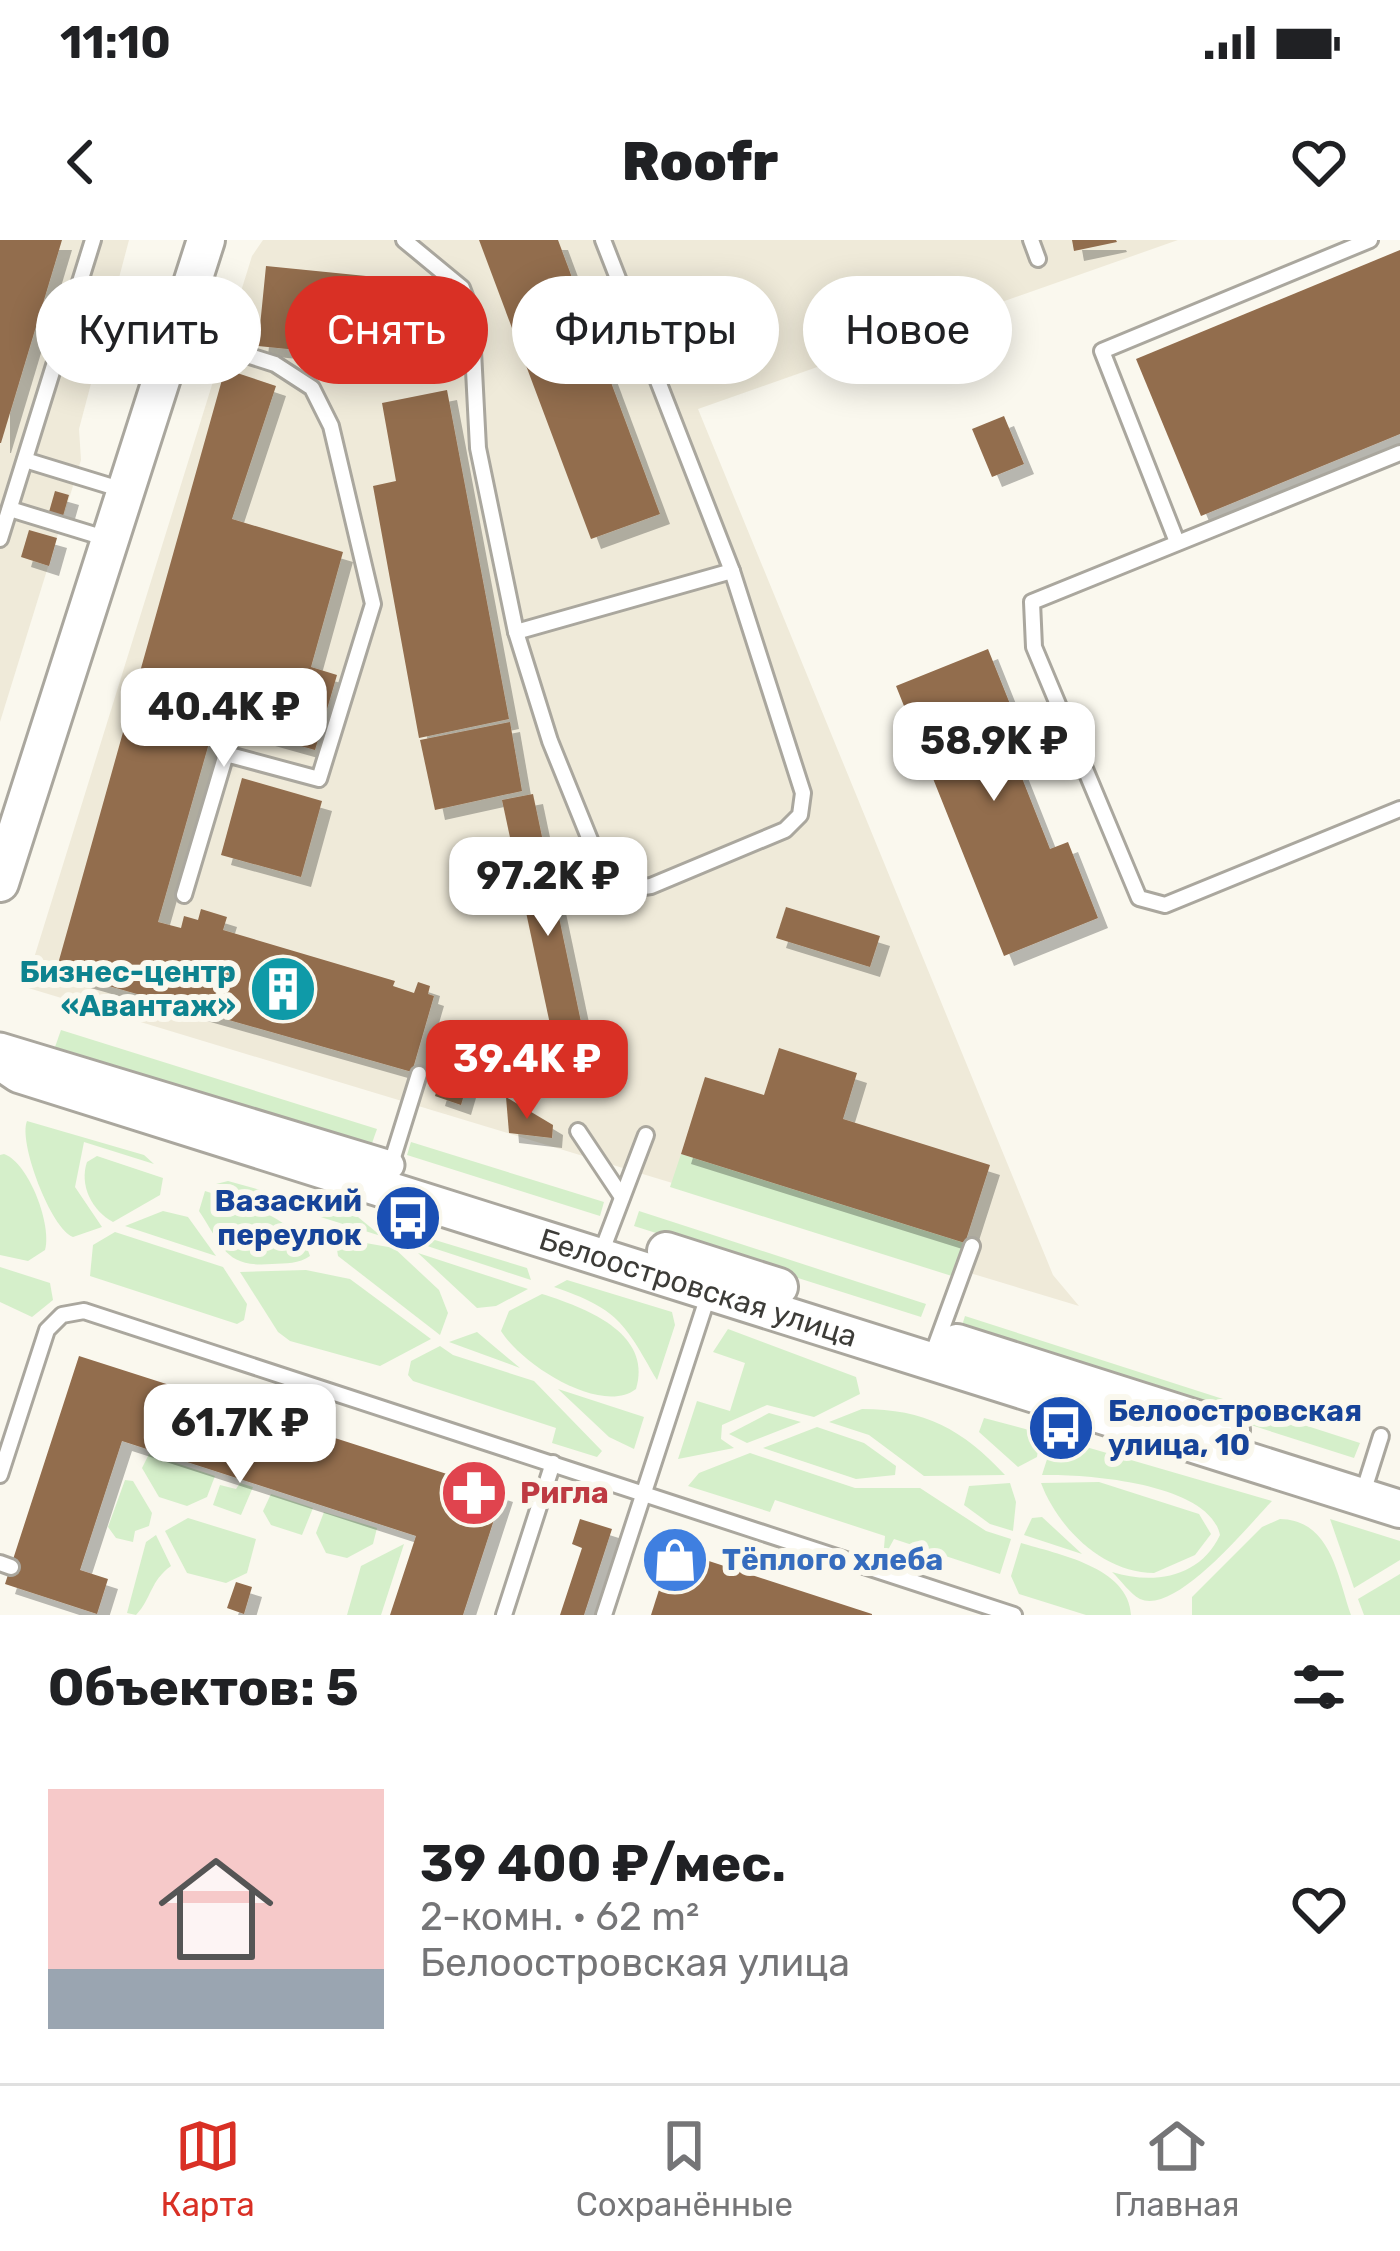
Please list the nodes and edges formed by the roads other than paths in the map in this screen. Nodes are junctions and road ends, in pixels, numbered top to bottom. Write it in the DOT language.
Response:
graph roads {
  1 [pos="92,240"];
  2 [pos="206,240"];
  3 [pos="404,240"];
  4 [pos="603,240"];
  5 [pos="1031,240"];
  6 [pos="1370,240"];
  7 [pos="1038,259"];
  8 [pos="194,276"];
  9 [pos="261,360"];
  10 [pos="159,384"];
  11 [pos="1400,453"];
  12 [pos="25,460"];
  13 [pos="125,490"];
  14 [pos="10,509"];
  15 [pos="0,539"];
  16 [pos="109,539"];
  17 [pos="1177,542"];
  18 [pos="732,571"];
  19 [pos="516,632"];
  20 [pos="1400,809"];
  21 [pos="0,883"];
  22 [pos="184,895"];
  23 [pos="0,1047"];
  24 [pos="0,1061"];
  25 [pos="419,1074"];
  26 [pos="578,1131"];
  27 [pos="646,1135"];
  28 [pos="387,1175"];
  29 [pos="622,1198"];
  30 [pos="604,1244"];
  31 [pos="972,1246"];
  32 [pos="710,1291"];
  33 [pos="935,1349"];
  34 [pos="1381,1436"];
  35 [pos="553,1463"];
  36 [pos="0,1475"];
  37 [pos="1377,1485"];
  38 [pos="644,1493"];
  39 [pos="1400,1510"];
  40 [pos="504,1615"];
  41 [pos="604,1615"];
  42 [pos="1014,1615"];
  1 -- 12 [label="lane"];
  2 -- 8 [label="main road"];
  3 -- 19 [label="lane"];
  4 -- 18 [label="lane"];
  5 -- 7 [label="lane"];
  6 -- 17 [label="lane"];
  9 -- 22 [label="lane"];
  10 -- 13 [label="main road"];
  11 -- 17 [label="lane"];
  12 -- 13 [label="lane"];
  12 -- 14 [label="lane"];
  13 -- 16 [label="main road"];
  14 -- 15 [label="lane"];
  14 -- 16 [label="lane"];
  16 -- 21 [label="main road"];
  17 -- 20 [label="lane"];
  18 -- 19 [label="lane"];
  18 -- 19 [label="lane"];
  23 -- 28 [label="street, Белоостровская улица"];
  24 -- 28 [label="main road, Белоостровская улица"];
  25 -- 28 [label="lane"];
  26 -- 29 [label="lane"];
  27 -- 29 [label="lane"];
  28 -- 30 [label="main road, Белоостровская улица"];
  29 -- 30 [label="lane"];
  30 -- 32 [label="main road, Белоостровская улица"];
  30 -- 33 [label="main road, Белоостровская улица"];
  31 -- 33 [label="lane"];
  32 -- 33 [label="main road, Белоостровская улица"];
  32 -- 38 [label="lane"];
  33 -- 37 [label="main road, Белоостровская улица"];
  34 -- 37 [label="lane"];
  35 -- 36 [label="lane"];
  35 -- 38 [label="lane"];
  35 -- 40 [label="lane"];
  37 -- 39 [label="main road, Белоостровская улица"];
  38 -- 41 [label="lane"];
  38 -- 42 [label="lane"];
}
